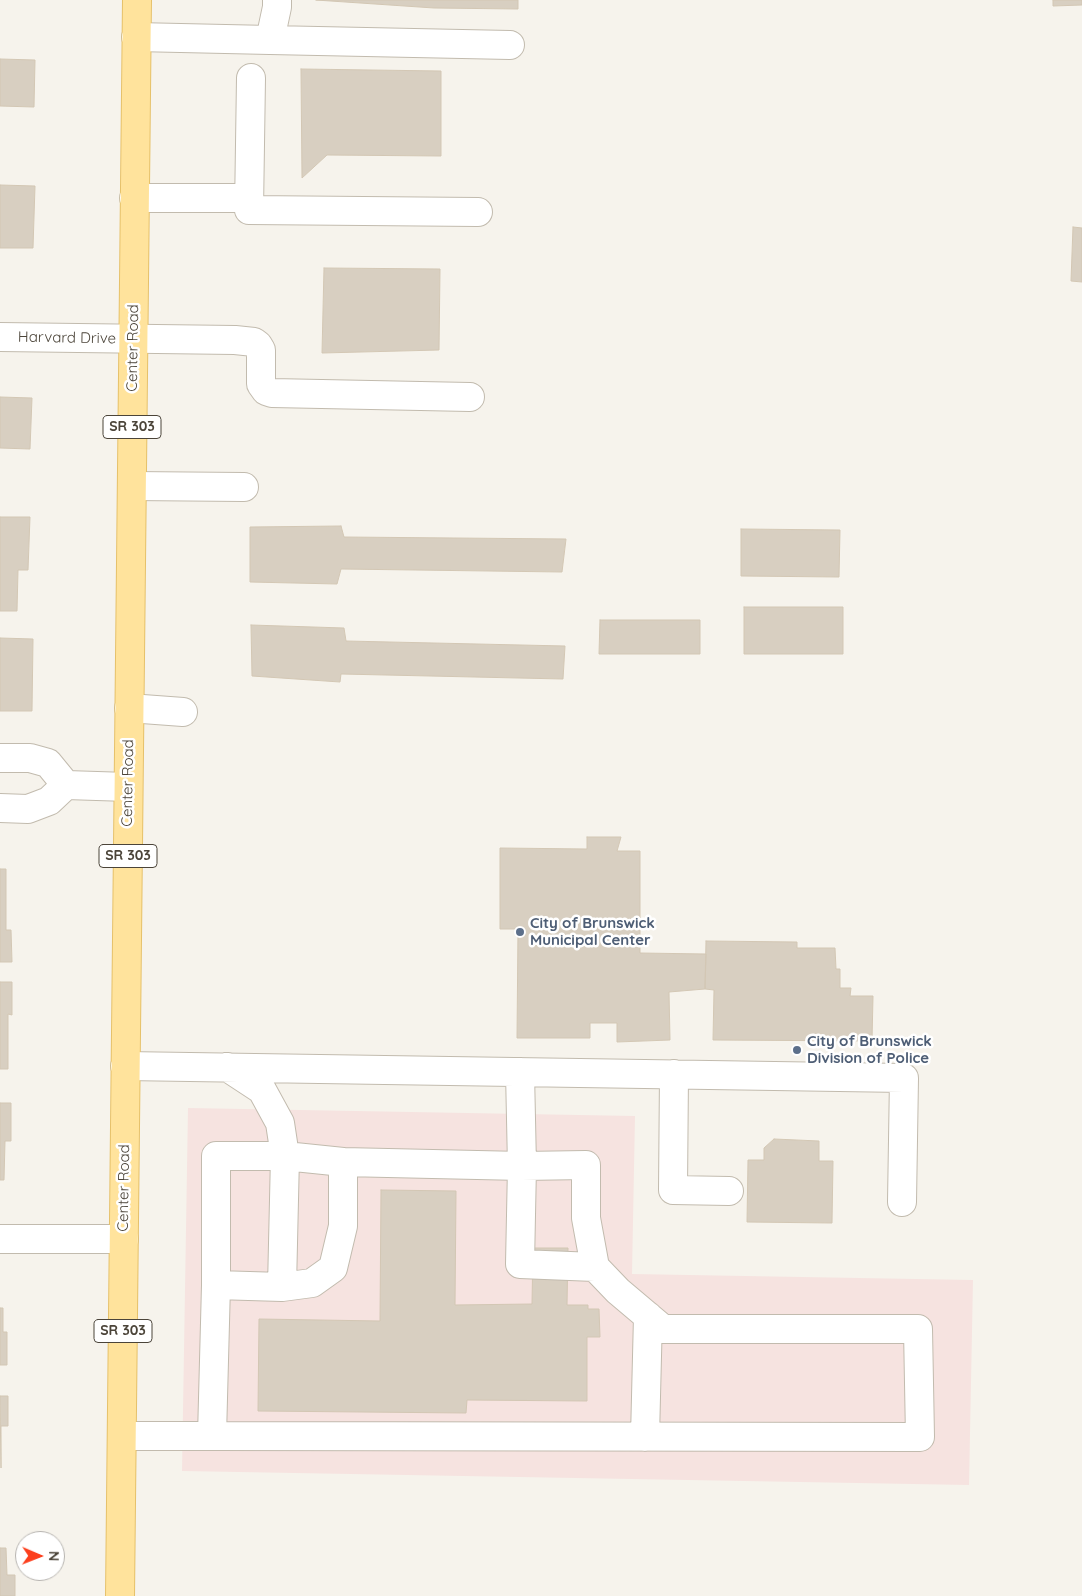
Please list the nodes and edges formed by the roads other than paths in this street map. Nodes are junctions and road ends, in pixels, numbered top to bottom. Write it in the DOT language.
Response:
graph roads {
  1 [pos="136,0"];
  2 [pos="277,0"];
  3 [pos="136,36"];
  4 [pos="270,40"];
  5 [pos="510,45"];
  6 [pos="250,78"];
  7 [pos="134,198"];
  8 [pos="249,198"];
  9 [pos="478,212"];
  10 [pos="0,337"];
  11 [pos="133,338"];
  12 [pos="470,397"];
  13 [pos="132,486"];
  14 [pos="244,487"];
  15 [pos="129,708"];
  16 [pos="183,712"];
  17 [pos="0,758"];
  18 [pos="66,785"];
  19 [pos="128,787"];
  20 [pos="0,808"];
  21 [pos="125,1066"];
  22 [pos="227,1067"];
  23 [pos="520,1072"];
  24 [pos="674,1074"];
  25 [pos="285,1156"];
  26 [pos="343,1162"];
  27 [pos="522,1166"];
  28 [pos="729,1191"];
  29 [pos="902,1202"];
  30 [pos="0,1239"];
  31 [pos="124,1239"];
  32 [pos="595,1267"];
  33 [pos="216,1285"];
  34 [pos="282,1287"];
  35 [pos="648,1316"];
  36 [pos="122,1436"];
  37 [pos="212,1436"];
  38 [pos="645,1437"];
  39 [pos="120,1596"];
  1 -- 3 [label="main road, Center Road / SR 303"];
  2 -- 4 [label="street"];
  3 -- 4 [label="street"];
  3 -- 7 [label="main road, Center Road / SR 303"];
  4 -- 5 [label="street"];
  6 -- 8 [label="street"];
  7 -- 8 [label="street"];
  7 -- 11 [label="main road, Center Road / SR 303"];
  8 -- 9 [label="street"];
  10 -- 11 [label="street, Harvard Drive"];
  11 -- 12 [label="street, Harvard Drive"];
  11 -- 13 [label="main road, Center Road / SR 303"];
  13 -- 14 [label="street"];
  13 -- 15 [label="main road, Center Road / SR 303"];
  15 -- 16 [label="street"];
  15 -- 19 [label="main road, Center Road / SR 303"];
  17 -- 18 [label="street"];
  18 -- 19 [label="street"];
  18 -- 20 [label="street"];
  19 -- 21 [label="main road, Center Road / SR 303"];
  21 -- 22 [label="street"];
  21 -- 31 [label="main road, Center Road / SR 303"];
  22 -- 23 [label="street"];
  22 -- 25 [label="street"];
  23 -- 24 [label="street"];
  23 -- 27 [label="street"];
  24 -- 28 [label="street"];
  24 -- 29 [label="street"];
  25 -- 26 [label="street"];
  25 -- 33 [label="street"];
  25 -- 34 [label="street"];
  26 -- 27 [label="street"];
  26 -- 34 [label="street"];
  27 -- 32 [label="street"];
  27 -- 32 [label="street"];
  30 -- 31 [label="street"];
  31 -- 36 [label="main road, Center Road / SR 303"];
  32 -- 35 [label="street"];
  33 -- 34 [label="street"];
  33 -- 37 [label="street"];
  35 -- 38 [label="street"];
  35 -- 38 [label="street"];
  36 -- 37 [label="street"];
  36 -- 39 [label="main road, Center Road / SR 303"];
  37 -- 38 [label="street"];
}
